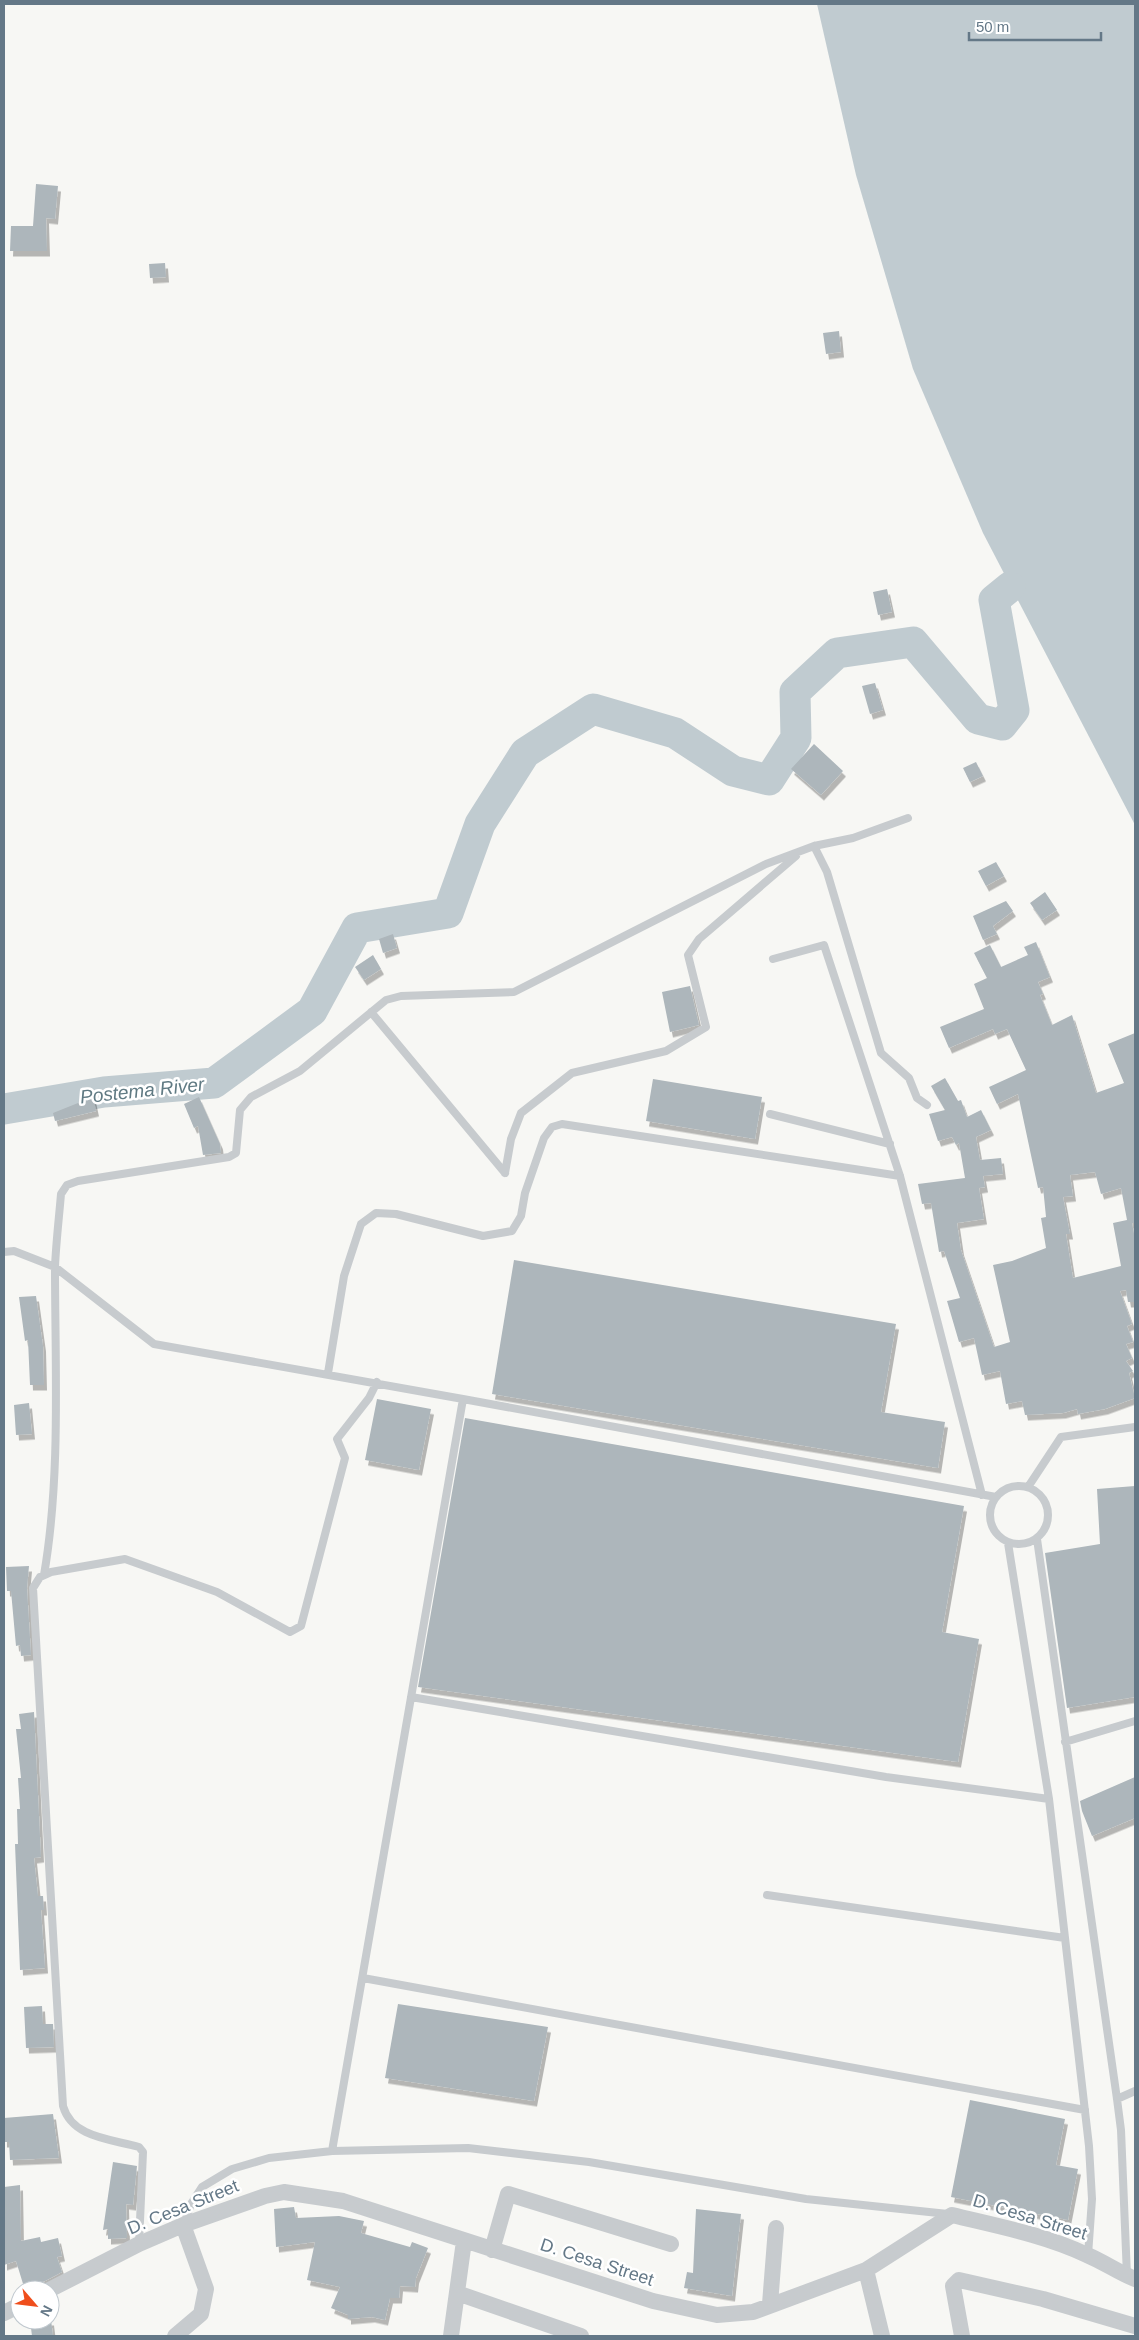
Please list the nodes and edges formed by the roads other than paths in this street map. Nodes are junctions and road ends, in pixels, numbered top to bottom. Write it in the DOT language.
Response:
graph roads {
  1 [pos="908,818"];
  2 [pos="814,846"];
  3 [pos="801,852"];
  4 [pos="773,959"];
  5 [pos="371,1012"];
  6 [pos="927,1105"];
  7 [pos="770,1114"];
  8 [pos="890,1144"];
  9 [pos="900,1176"];
  10 [pos="4,1252"];
  11 [pos="55,1267"];
  12 [pos="328,1374"];
  13 [pos="378,1382"];
  14 [pos="463,1398"];
  15 [pos="1135,1427"];
  16 [pos="1028,1487"];
  17 [pos="982,1495"];
  18 [pos="996,1497"];
  19 [pos="1037,1539"];
  20 [pos="1008,1542"];
  21 [pos="44,1575"];
  22 [pos="411,1697"];
  23 [pos="1135,1721"];
  24 [pos="1065,1742"];
  25 [pos="1049,1800"];
  26 [pos="767,1895"];
  27 [pos="1065,1938"];
  28 [pos="363,1978"];
  29 [pos="1135,2091"];
  30 [pos="1117,2099"];
  31 [pos="1085,2110"];
  32 [pos="332,2151"];
  33 [pos="952,2215"];
  34 [pos="183,2226"];
  35 [pos="776,2228"];
  36 [pos="464,2241"];
  37 [pos="139,2244"];
  38 [pos="671,2244"];
  39 [pos="492,2250"];
  40 [pos="1088,2255"];
  41 [pos="866,2270"];
  42 [pos="1131,2278"];
  43 [pos="60,2284"];
  44 [pos="457,2293"];
  45 [pos="770,2304"];
  46 [pos="1135,2326"];
  47 [pos="562,2333"];
  48 [pos="175,2336"];
  49 [pos="451,2336"];
  50 [pos="581,2336"];
  51 [pos="882,2336"];
  52 [pos="962,2336"];
  1 -- 2 [label="lane"];
  2 -- 3 [label="lane"];
  2 -- 6 [label="lane"];
  3 -- 5 [label="lane"];
  3 -- 5 [label="lane"];
  4 -- 8 [label="lane"];
  5 -- 11 [label="lane"];
  7 -- 8 [label="lane"];
  8 -- 9 [label="lane"];
  9 -- 12 [label="lane"];
  9 -- 17 [label="lane"];
  10 -- 11 [label="lane"];
  11 -- 12 [label="lane"];
  11 -- 21 [label="lane"];
  12 -- 13 [label="lane"];
  13 -- 14 [label="lane"];
  13 -- 21 [label="lane"];
  14 -- 17 [label="lane"];
  14 -- 22 [label="lane"];
  15 -- 16 [label="lane"];
  16 -- 18 [label="lane"];
  16 -- 19 [label="lane"];
  17 -- 18 [label="lane"];
  18 -- 20 [label="lane"];
  19 -- 20 [label="lane"];
  19 -- 24 [label="lane"];
  20 -- 25 [label="lane"];
  21 -- 37 [label="lane"];
  22 -- 25 [label="lane"];
  22 -- 28 [label="lane"];
  23 -- 24 [label="lane"];
  24 -- 30 [label="lane"];
  25 -- 27 [label="lane"];
  26 -- 27 [label="lane"];
  27 -- 31 [label="lane"];
  28 -- 31 [label="lane"];
  28 -- 32 [label="lane"];
  29 -- 30 [label="lane"];
  30 -- 42 [label="lane"];
  31 -- 40 [label="lane"];
  32 -- 33 [label="lane"];
  32 -- 34 [label="lane"];
  33 -- 40 [label="street, D. Cesa Street"];
  33 -- 41 [label="street, D. Cesa Street"];
  34 -- 36 [label="street, D. Cesa Street"];
  34 -- 37 [label="street, D. Cesa Street"];
  34 -- 48 [label="street"];
  35 -- 45 [label="street"];
  36 -- 39 [label="street, D. Cesa Street"];
  36 -- 44 [label="street"];
  37 -- 43 [label="street, D. Cesa Street"];
  38 -- 39 [label="street"];
  39 -- 45 [label="street, D. Cesa Street"];
  40 -- 42 [label="street, D. Cesa Street"];
  41 -- 45 [label="street, D. Cesa Street"];
  41 -- 51 [label="street"];
  44 -- 47 [label="street"];
  44 -- 49 [label="street"];
  46 -- 52 [label="street"];
  47 -- 50 [label="street"];
}
